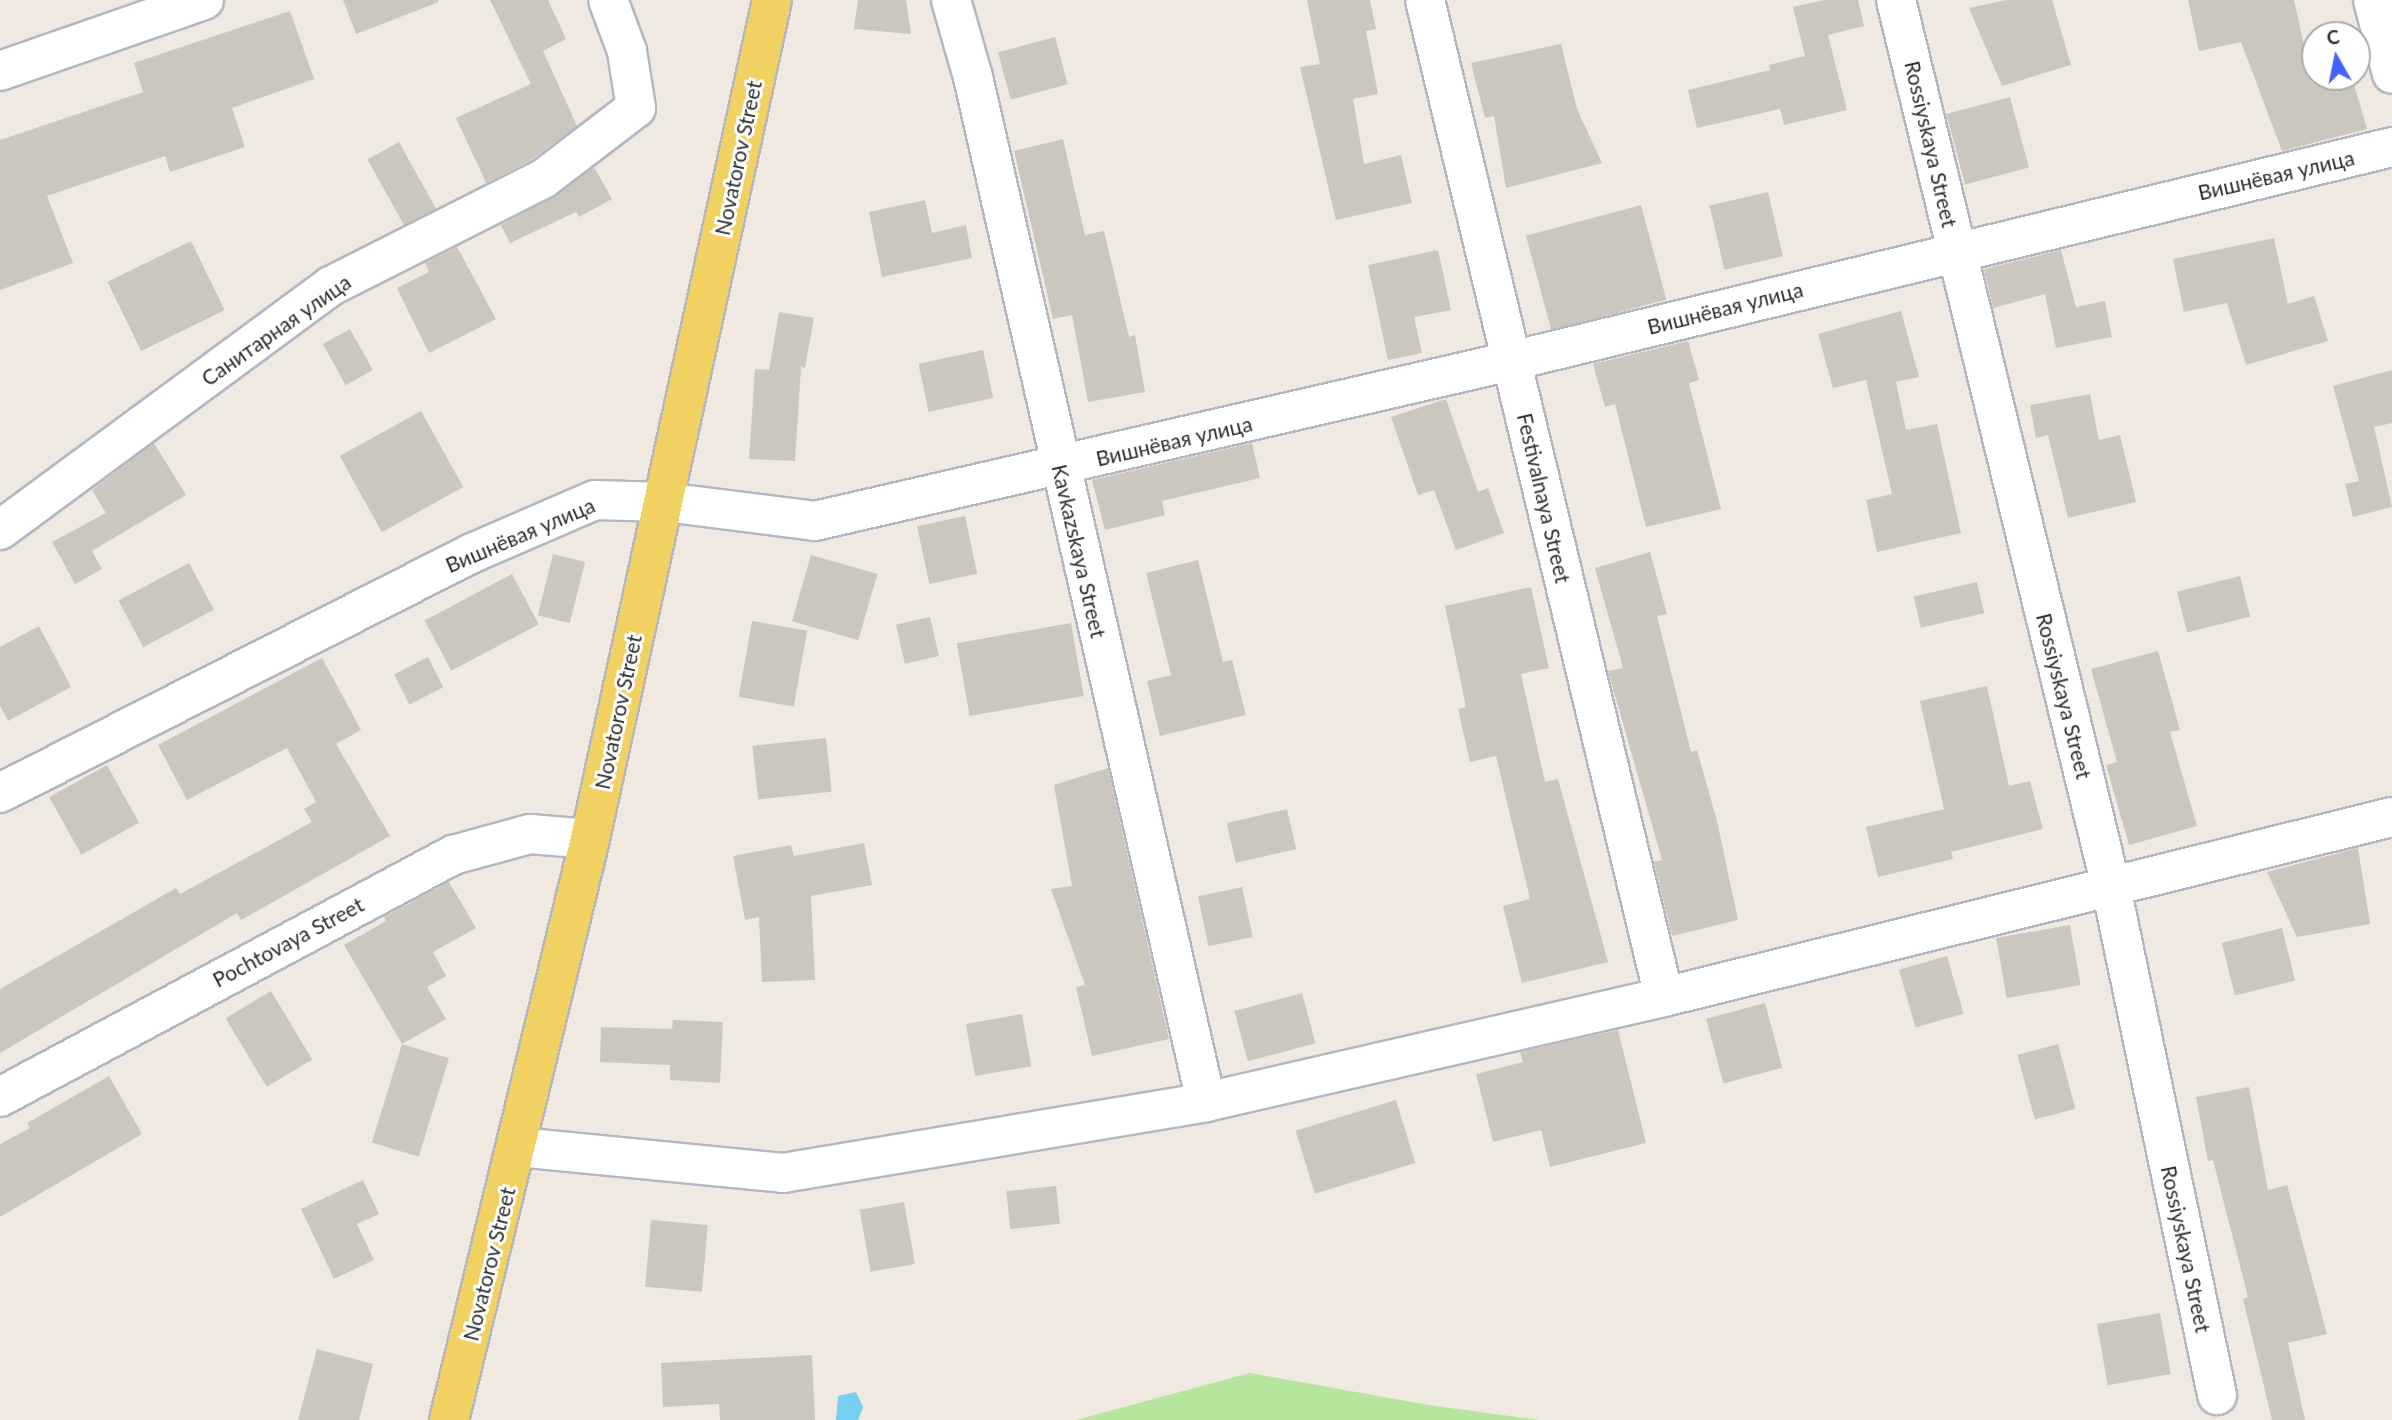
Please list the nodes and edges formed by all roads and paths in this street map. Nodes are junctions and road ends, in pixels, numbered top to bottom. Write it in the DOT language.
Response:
graph roads {
  1 [pos="204,0"];
  2 [pos="608,0"];
  3 [pos="772,0"];
  4 [pos="951,0"];
  5 [pos="1424,0"];
  6 [pos="1896,0"];
  7 [pos="2373,0"];
  8 [pos="0,71"];
  9 [pos="2392,74"];
  10 [pos="2392,147"];
  11 [pos="1956,251"];
  12 [pos="1511,361"];
  13 [pos="1059,468"];
  14 [pos="665,502"];
  15 [pos="0,530"];
  16 [pos="0,793"];
  17 [pos="2392,817"];
  18 [pos="590,839"];
  19 [pos="2111,887"];
  20 [pos="1664,996"];
  21 [pos="0,1097"];
  22 [pos="1206,1102"];
  23 [pos="519,1147"];
  24 [pos="2217,1395"];
  25 [pos="449,1420"];
  1 -- 8 [label="street"];
  2 -- 15 [label="street, Санитарная улица"];
  3 -- 14 [label="main road, Novatorov Street"];
  4 -- 13 [label="street, Kavkazskaya Street"];
  5 -- 12 [label="street, Festivalnaya Street"];
  6 -- 11 [label="street, Rossiyskaya Street"];
  7 -- 9 [label="street"];
  10 -- 11 [label="street, Вишнёвая улица"];
  11 -- 12 [label="street, Вишнёвая улица"];
  11 -- 19 [label="street, Rossiyskaya Street"];
  12 -- 13 [label="street, Вишнёвая улица"];
  12 -- 20 [label="street, Festivalnaya Street"];
  13 -- 14 [label="street, Вишнёвая улица"];
  13 -- 22 [label="street, Kavkazskaya Street"];
  14 -- 16 [label="street, Вишнёвая улица"];
  14 -- 18 [label="main road, Novatorov Street"];
  17 -- 19 [label="street"];
  18 -- 21 [label="street, Pochtovaya Street"];
  18 -- 23 [label="main road, Novatorov Street"];
  19 -- 20 [label="street"];
  19 -- 24 [label="street, Rossiyskaya Street"];
  20 -- 22 [label="street"];
  22 -- 23 [label="street"];
  23 -- 25 [label="main road, Novatorov Street"];
}
